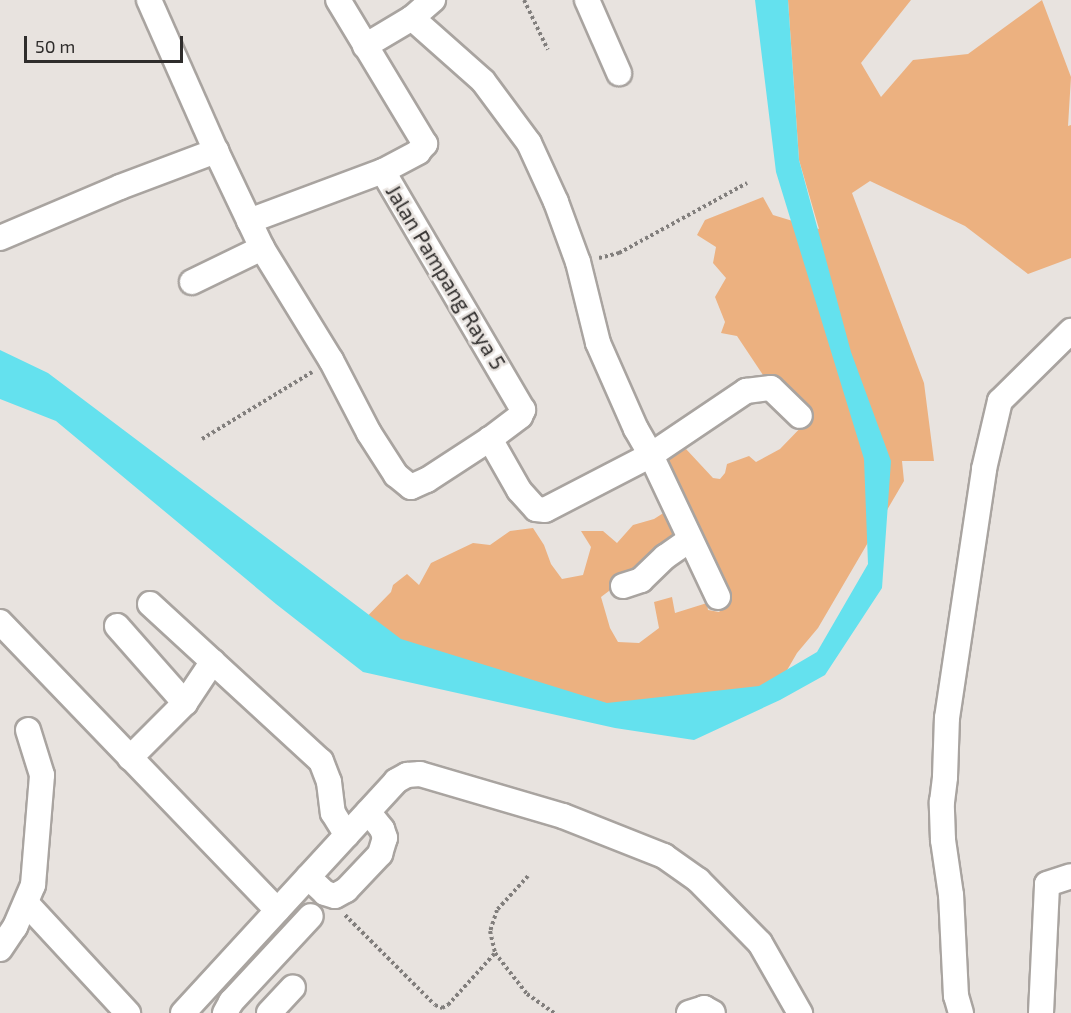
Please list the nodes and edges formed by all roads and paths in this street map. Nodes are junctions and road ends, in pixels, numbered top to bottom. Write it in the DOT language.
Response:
graph roads {
  1 [pos="149,0"];
  2 [pos="338,0"];
  3 [pos="433,0"];
  4 [pos="524,0"];
  5 [pos="587,0"];
  6 [pos="412,18"];
  7 [pos="365,46"];
  8 [pos="548,50"];
  9 [pos="619,73"];
  10 [pos="216,151"];
  11 [pos="383,171"];
  12 [pos="747,183"];
  13 [pos="249,221"];
  14 [pos="0,238"];
  15 [pos="262,248"];
  16 [pos="578,262"];
  17 [pos="192,282"];
  18 [pos="1071,331"];
  19 [pos="331,360"];
  20 [pos="800,416"];
  21 [pos="202,439"];
  22 [pos="490,439"];
  23 [pos="651,455"];
  24 [pos="689,540"];
  25 [pos="623,585"];
  26 [pos="718,597"];
  27 [pos="150,604"];
  28 [pos="0,622"];
  29 [pos="117,626"];
  30 [pos="213,661"];
  31 [pos="184,703"];
  32 [pos="28,730"];
  33 [pos="130,758"];
  34 [pos="368,812"];
  35 [pos="347,835"];
  36 [pos="528,876"];
  37 [pos="1071,876"];
  38 [pos="308,877"];
  39 [pos="335,896"];
  40 [pos="27,904"];
  41 [pos="277,910"];
  42 [pos="311,916"];
  43 [pos="0,949"];
  44 [pos="495,953"];
  45 [pos="293,987"];
  46 [pos="193,1009"];
  47 [pos="128,1013"];
  48 [pos="225,1013"];
  49 [pos="269,1013"];
  50 [pos="554,1013"];
  51 [pos="689,1013"];
  52 [pos="713,1013"];
  53 [pos="800,1013"];
  54 [pos="961,1013"];
  55 [pos="1041,1013"];
  1 -- 10 [label="street, Jalan Pampang Raya 5"];
  2 -- 7 [label="street, Jalan Pampang Raya 5"];
  3 -- 6 [label="street"];
  4 -- 8 [label="path"];
  5 -- 9 [label="street"];
  6 -- 7 [label="street"];
  6 -- 16 [label="street"];
  7 -- 11 [label="street, Jalan Pampang Raya 5"];
  10 -- 13 [label="street, Jalan Pampang Raya 5"];
  10 -- 14 [label="street"];
  11 -- 13 [label="street"];
  11 -- 22 [label="street, Jalan Pampang Raya 5"];
  12 -- 16 [label="path"];
  13 -- 15 [label="street, Jalan Pampang Raya 5"];
  15 -- 17 [label="street"];
  15 -- 19 [label="street, Jalan Pampang Raya 5"];
  16 -- 23 [label="street"];
  18 -- 54 [label="street"];
  19 -- 21 [label="path"];
  19 -- 22 [label="street, Jalan Pampang Raya 5"];
  20 -- 23 [label="street"];
  22 -- 23 [label="street"];
  23 -- 24 [label="street"];
  24 -- 25 [label="street"];
  24 -- 26 [label="street"];
  27 -- 30 [label="street"];
  28 -- 33 [label="street"];
  29 -- 31 [label="street"];
  30 -- 31 [label="street"];
  30 -- 35 [label="street"];
  31 -- 33 [label="street"];
  32 -- 40 [label="street"];
  33 -- 41 [label="street"];
  34 -- 35 [label="street"];
  34 -- 39 [label="street"];
  34 -- 53 [label="street"];
  35 -- 38 [label="street"];
  36 -- 44 [label="path"];
  37 -- 55 [label="street"];
  38 -- 39 [label="street"];
  38 -- 41 [label="street"];
  39 -- 44 [label="path"];
  40 -- 43 [label="street"];
  40 -- 47 [label="street"];
  41 -- 46 [label="street"];
  42 -- 48 [label="street"];
  44 -- 50 [label="path"];
  45 -- 49 [label="street"];
  51 -- 52 [label="street"];
}
